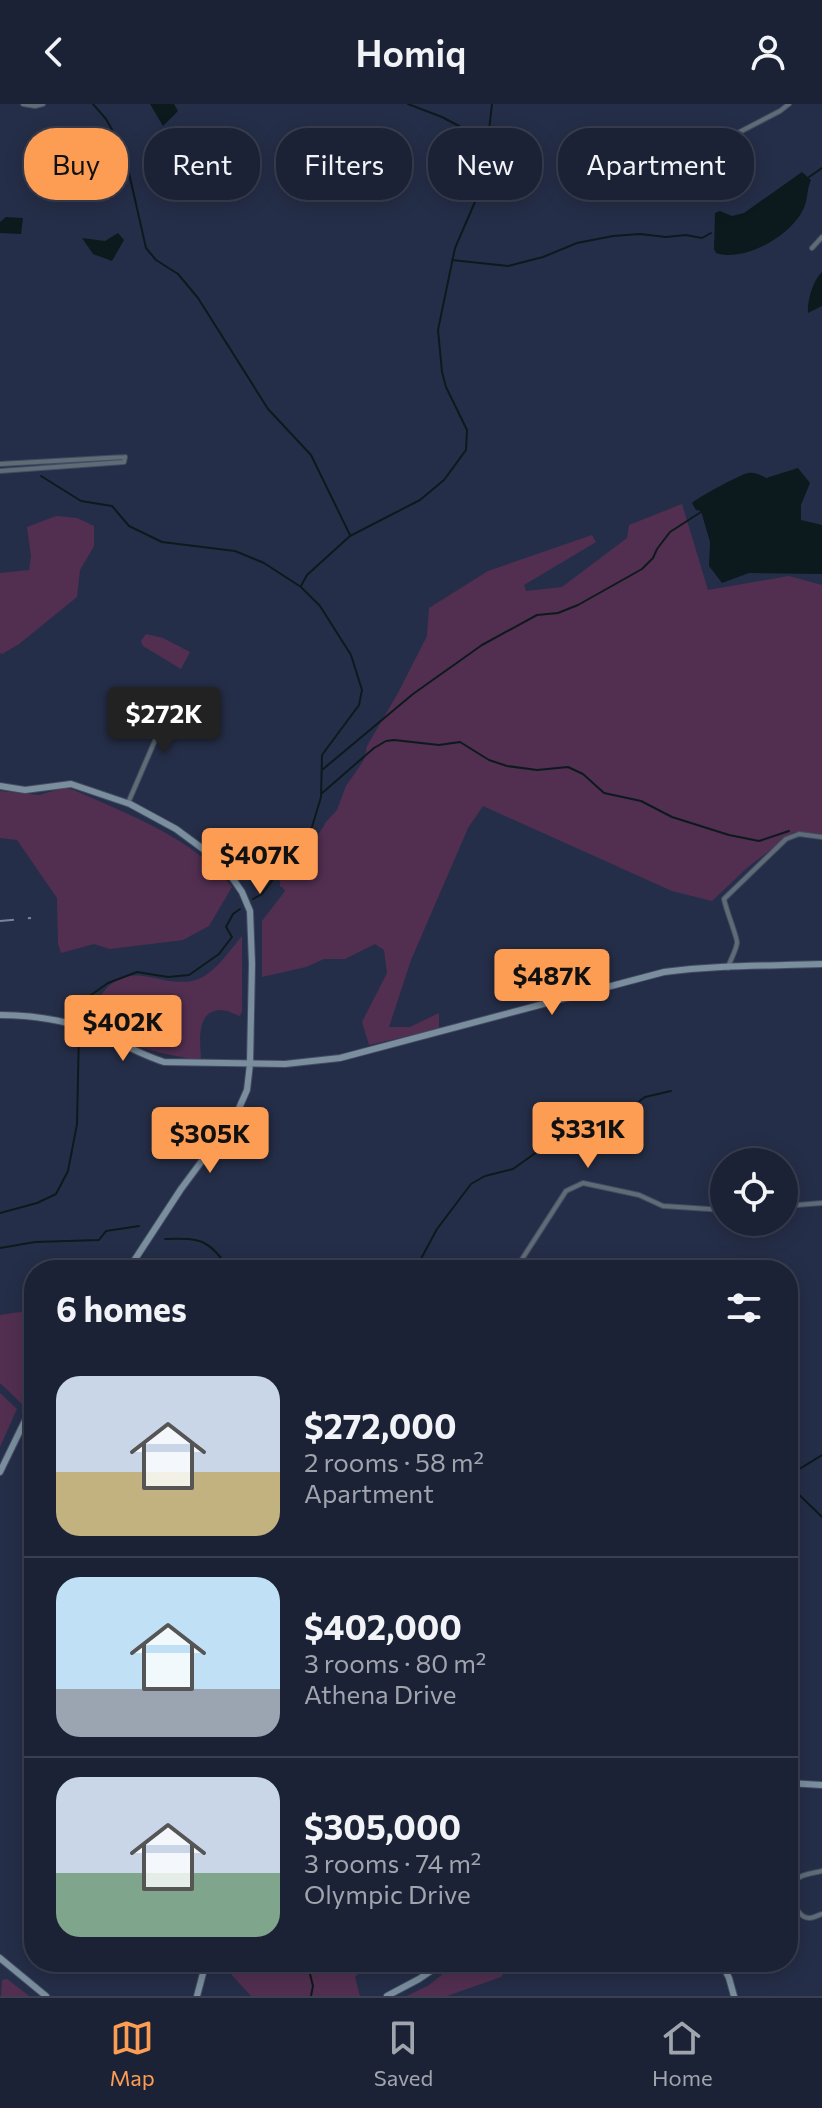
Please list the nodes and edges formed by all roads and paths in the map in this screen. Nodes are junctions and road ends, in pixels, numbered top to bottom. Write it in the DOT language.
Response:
graph roads {
  1 [pos="23,104"];
  2 [pos="43,104"];
  3 [pos="789,104"];
  4 [pos="747,128"];
  5 [pos="822,237"];
  6 [pos="812,248"];
  7 [pos="75,458"];
  8 [pos="26,462"];
  9 [pos="0,464"];
  10 [pos="75,466"];
  11 [pos="26,469"];
  12 [pos="0,471"];
  13 [pos="177,697"];
  14 [pos="0,786"];
  15 [pos="128,803"];
  16 [pos="822,837"];
  17 [pos="822,964"];
  18 [pos="728,969"];
  19 [pos="0,1015"];
  20 [pos="250,1064"];
  21 [pos="822,1203"];
  22 [pos="798,1205"];
  23 [pos="710,1209"];
  24 [pos="135,1260"];
  25 [pos="521,1260"];
  26 [pos="24,1419"];
  27 [pos="0,1472"];
  28 [pos="798,1784"];
  29 [pos="822,1785"];
  30 [pos="822,1871"];
  31 [pos="798,1878"];
  32 [pos="798,1912"];
  33 [pos="822,1914"];
  34 [pos="0,1958"];
  35 [pos="203,1972"];
  36 [pos="429,1972"];
  37 [pos="726,1972"];
  38 [pos="46,1996"];
  39 [pos="197,1996"];
  40 [pos="387,1996"];
  41 [pos="734,1996"];
  1 -- 2 [label="street"];
  3 -- 4 [label="street"];
  5 -- 6 [label="street"];
  7 -- 8 [label="street"];
  7 -- 10 [label="street"];
  7 -- 10 [label="street"];
  8 -- 9 [label="street"];
  8 -- 11 [label="street"];
  10 -- 11 [label="street"];
  11 -- 12 [label="street"];
  13 -- 15 [label="street"];
  14 -- 15 [label="street"];
  15 -- 20 [label="street"];
  16 -- 18 [label="street"];
  17 -- 18 [label="street"];
  18 -- 20 [label="street"];
  19 -- 20 [label="street"];
  20 -- 24 [label="street"];
  21 -- 22 [label="street"];
  23 -- 25 [label="street"];
  26 -- 27 [label="street"];
  28 -- 29 [label="street"];
  30 -- 31 [label="street"];
  32 -- 33 [label="street"];
  34 -- 38 [label="street"];
  35 -- 39 [label="street"];
  36 -- 40 [label="street"];
  37 -- 41 [label="street"];
}
